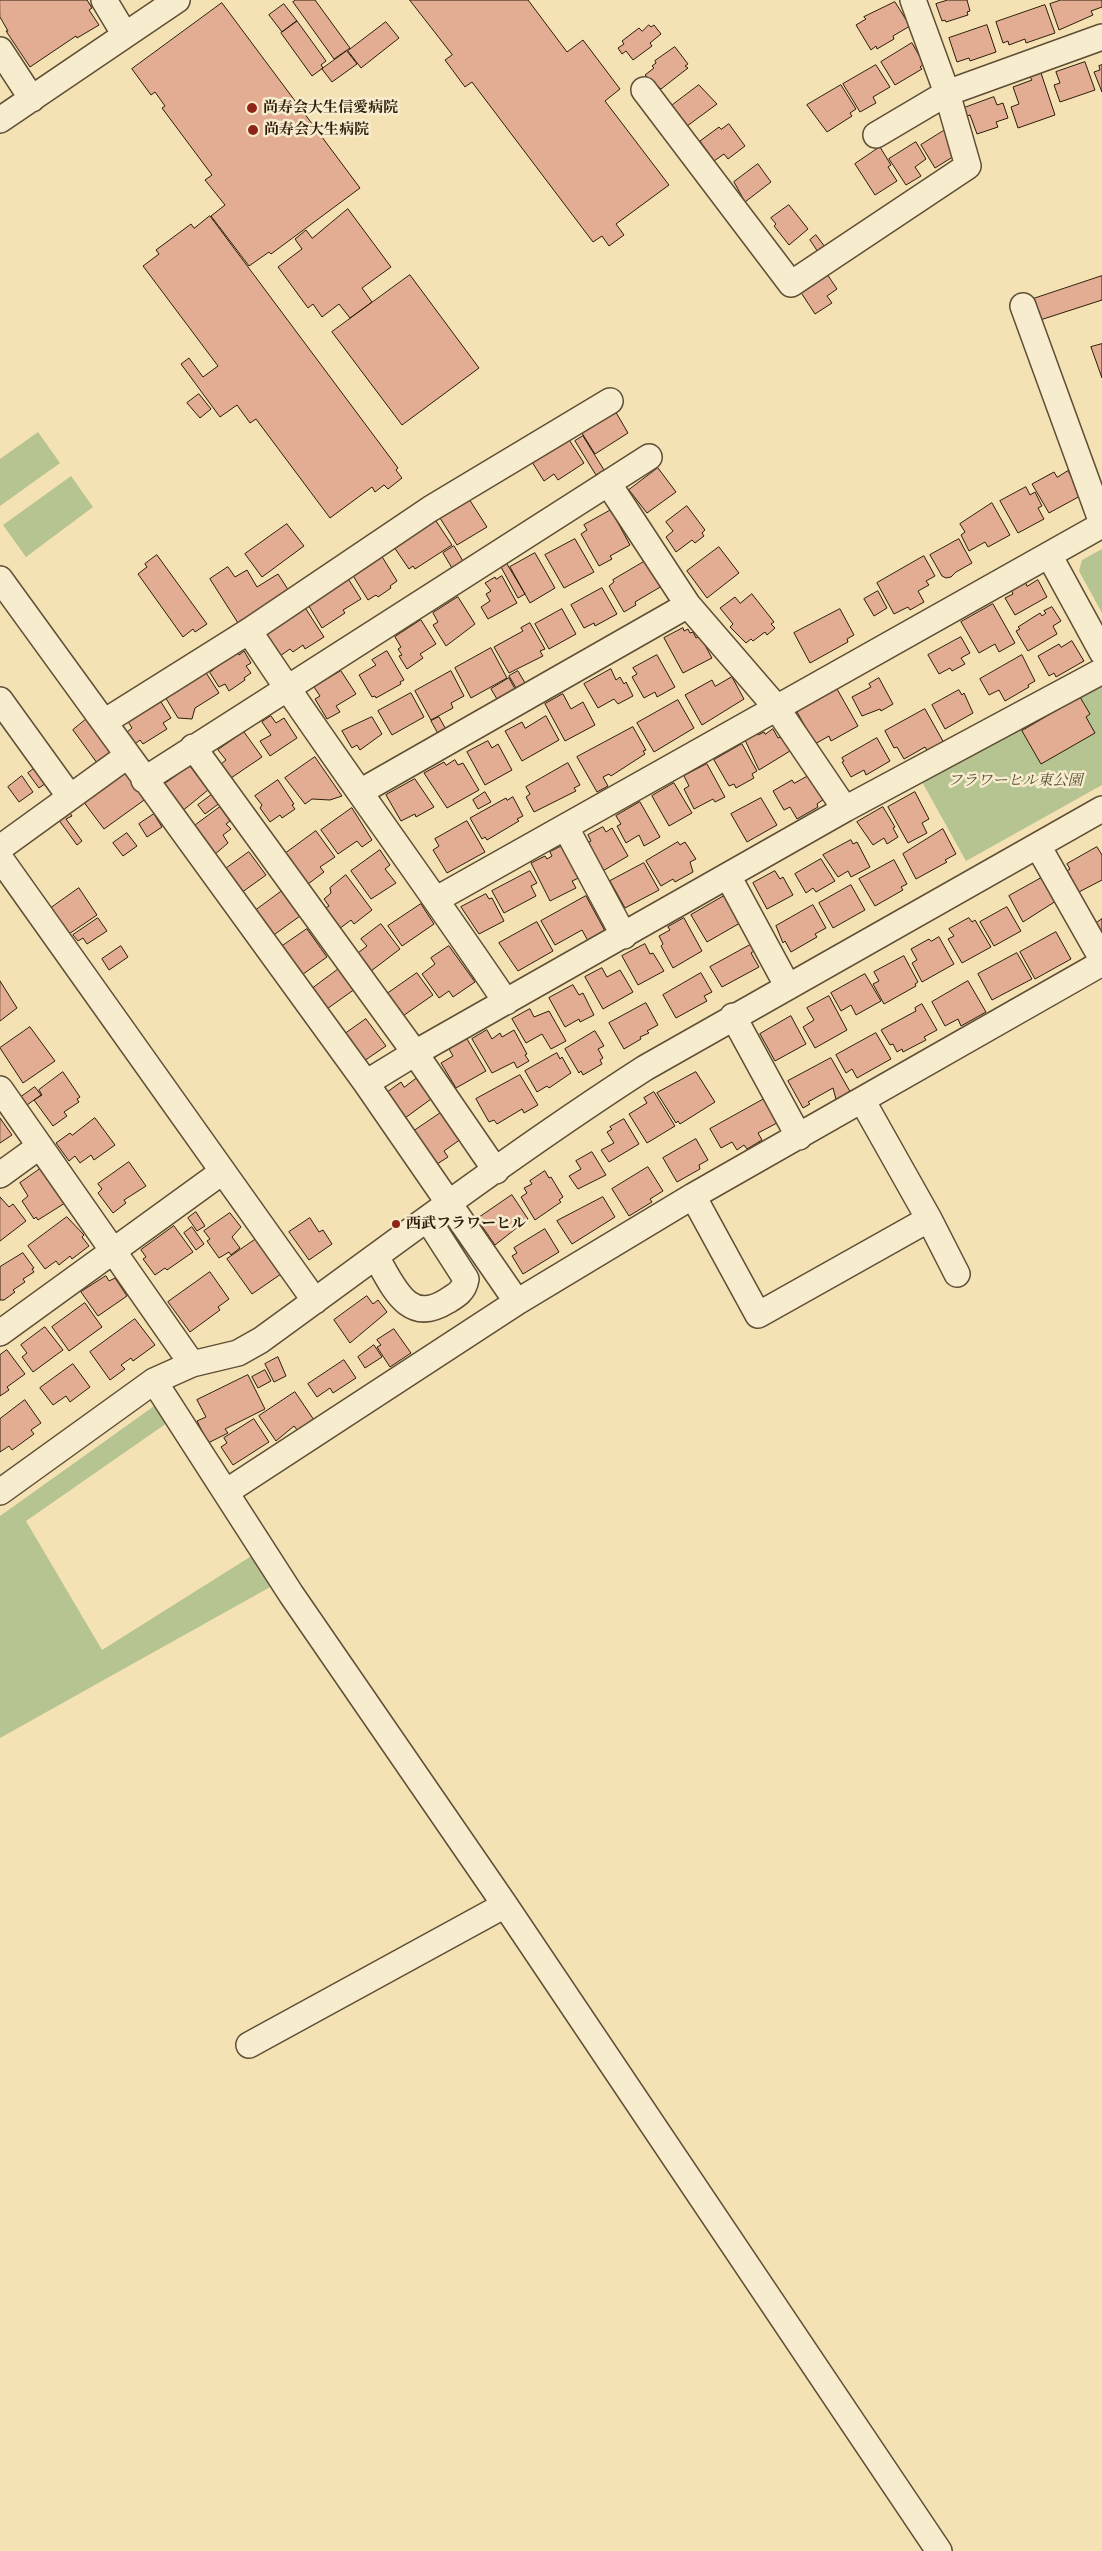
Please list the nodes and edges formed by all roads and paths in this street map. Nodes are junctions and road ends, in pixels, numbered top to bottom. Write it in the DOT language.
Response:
graph roads {
  1 [pos="104,0"];
  2 [pos="177,0"];
  3 [pos="912,0"];
  4 [pos="125,35"];
  5 [pos="1102,37"];
  6 [pos="0,50"];
  7 [pos="644,90"];
  8 [pos="947,93"];
  9 [pos="32,99"];
  10 [pos="0,120"];
  11 [pos="876,135"];
  12 [pos="1023,306"];
  13 [pos="610,401"];
  14 [pos="649,457"];
  15 [pos="608,483"];
  16 [pos="1102,524"];
  17 [pos="1049,555"];
  18 [pos="0,579"];
  19 [pos="688,605"];
  20 [pos="249,630"];
  21 [pos="1102,652"];
  22 [pos="1102,671"];
  23 [pos="286,687"];
  24 [pos="0,700"];
  25 [pos="776,707"];
  26 [pos="104,722"];
  27 [pos="193,747"];
  28 [pos="127,756"];
  29 [pos="144,780"];
  30 [pos="360,792"];
  31 [pos="70,797"];
  32 [pos="845,809"];
  33 [pos="1102,809"];
  34 [pos="566,828"];
  35 [pos="1038,846"];
  36 [pos="0,848"];
  37 [pos="0,858"];
  38 [pos="728,876"];
  39 [pos="437,899"];
  40 [pos="624,936"];
  41 [pos="1102,961"];
  42 [pos="788,987"];
  43 [pos="506,1002"];
  44 [pos="733,1016"];
  45 [pos="415,1053"];
  46 [pos="366,1083"];
  47 [pos="0,1089"];
  48 [pos="862,1100"];
  49 [pos="799,1137"];
  50 [pos="40,1146"];
  51 [pos="496,1171"];
  52 [pos="222,1172"];
  53 [pos="0,1175"];
  54 [pos="693,1196"];
  55 [pos="449,1204"];
  56 [pos="929,1219"];
  57 [pos="428,1220"];
  58 [pos="114,1252"];
  59 [pos="376,1257"];
  60 [pos="957,1274"];
  61 [pos="315,1301"];
  62 [pos="517,1302"];
  63 [pos="0,1333"];
  64 [pos="192,1364"];
  65 [pos="154,1382"];
  66 [pos="0,1492"];
  67 [pos="226,1492"];
  68 [pos="505,1905"];
  69 [pos="249,2045"];
  70 [pos="939,2551"];
  1 -- 4 [label="street"];
  2 -- 4 [label="street"];
  3 -- 8 [label="street"];
  4 -- 9 [label="street"];
  5 -- 8 [label="street"];
  6 -- 9 [label="street"];
  7 -- 8 [label="street"];
  8 -- 11 [label="street"];
  9 -- 10 [label="street"];
  12 -- 16 [label="street"];
  13 -- 20 [label="street"];
  14 -- 15 [label="street"];
  15 -- 19 [label="street"];
  15 -- 23 [label="street"];
  16 -- 17 [label="street"];
  17 -- 21 [label="street"];
  17 -- 25 [label="street"];
  18 -- 26 [label="street"];
  19 -- 25 [label="street"];
  19 -- 30 [label="street"];
  20 -- 23 [label="street"];
  20 -- 26 [label="street"];
  22 -- 32 [label="street"];
  23 -- 27 [label="street"];
  23 -- 30 [label="street"];
  24 -- 31 [label="street"];
  25 -- 32 [label="street"];
  25 -- 34 [label="street"];
  26 -- 28 [label="street"];
  27 -- 29 [label="street"];
  27 -- 45 [label="street"];
  28 -- 29 [label="street"];
  28 -- 31 [label="street"];
  29 -- 46 [label="street"];
  30 -- 39 [label="street"];
  31 -- 36 [label="street"];
  32 -- 38 [label="street"];
  33 -- 35 [label="street"];
  34 -- 39 [label="street"];
  34 -- 40 [label="street"];
  35 -- 41 [label="street"];
  35 -- 42 [label="street"];
  37 -- 52 [label="street"];
  38 -- 40 [label="street"];
  38 -- 42 [label="street"];
  39 -- 43 [label="street"];
  40 -- 43 [label="street"];
  41 -- 48 [label="street"];
  42 -- 44 [label="street"];
  43 -- 45 [label="street"];
  44 -- 49 [label="street"];
  44 -- 51 [label="street"];
  45 -- 46 [label="street"];
  45 -- 51 [label="street"];
  46 -- 55 [label="street"];
  47 -- 50 [label="street"];
  48 -- 49 [label="street"];
  48 -- 56 [label="street"];
  49 -- 54 [label="street"];
  50 -- 53 [label="street"];
  50 -- 58 [label="street"];
  51 -- 55 [label="street"];
  52 -- 58 [label="street"];
  52 -- 61 [label="street"];
  54 -- 56 [label="street"];
  54 -- 62 [label="street"];
  55 -- 57 [label="street"];
  55 -- 62 [label="street"];
  56 -- 60 [label="street"];
  57 -- 59 [label="street"];
  57 -- 59 [label="street"];
  58 -- 63 [label="street"];
  58 -- 64 [label="street"];
  59 -- 61 [label="street"];
  61 -- 64 [label="street"];
  62 -- 67 [label="street"];
  64 -- 65 [label="street"];
  65 -- 66 [label="street"];
  65 -- 67 [label="street"];
  67 -- 68 [label="street"];
  68 -- 69 [label="street"];
  68 -- 70 [label="street"];
}
